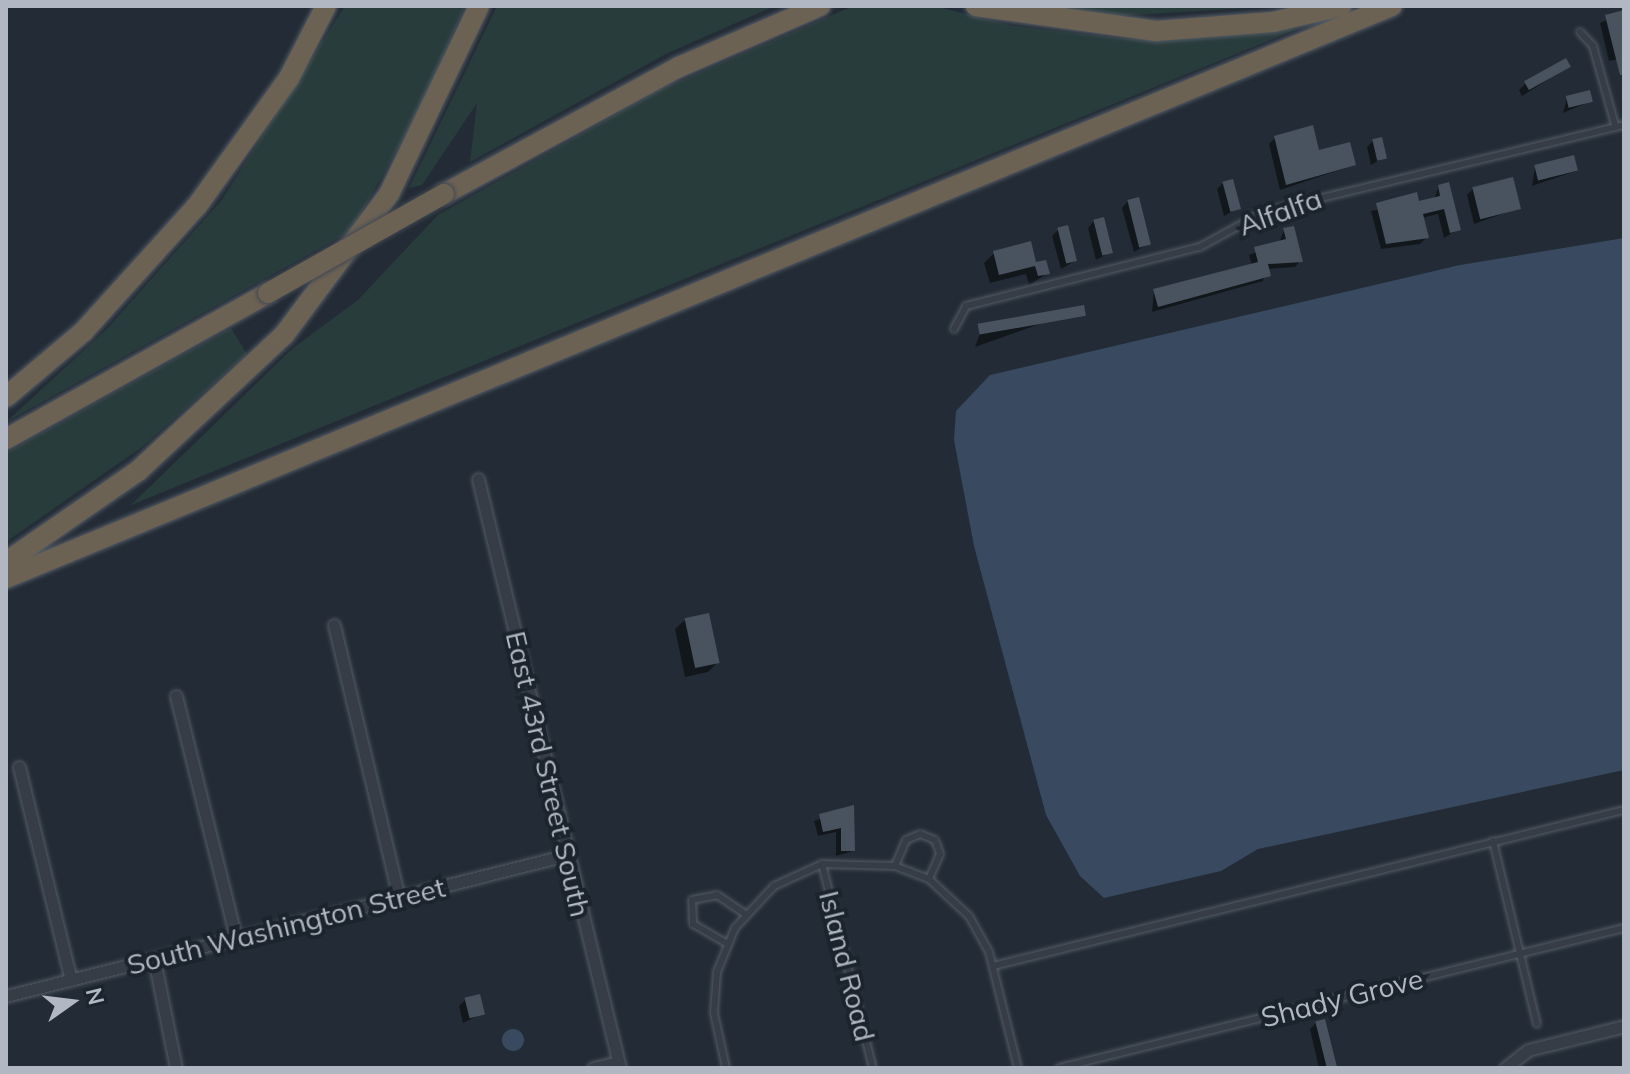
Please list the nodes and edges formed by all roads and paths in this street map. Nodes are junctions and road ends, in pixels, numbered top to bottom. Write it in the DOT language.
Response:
graph roads {
  1 [pos="326,6"];
  2 [pos="479,6"];
  3 [pos="820,6"];
  4 [pos="976,6"];
  5 [pos="1341,6"];
  6 [pos="1392,6"];
  7 [pos="1580,32"];
  8 [pos="1615,125"];
  9 [pos="1624,125"];
  10 [pos="954,329"];
  11 [pos="6,397"];
  12 [pos="6,439"];
  13 [pos="478,479"];
  14 [pos="6,562"];
  15 [pos="6,578"];
  16 [pos="334,625"];
  17 [pos="176,696"];
  18 [pos="19,767"];
  19 [pos="1624,810"];
  20 [pos="1493,841"];
  21 [pos="567,855"];
  22 [pos="822,864"];
  23 [pos="895,866"];
  24 [pos="929,879"];
  25 [pos="399,897"];
  26 [pos="745,914"];
  27 [pos="1624,928"];
  28 [pos="236,938"];
  29 [pos="726,943"];
  30 [pos="1520,955"];
  31 [pos="154,959"];
  32 [pos="993,966"];
  33 [pos="71,980"];
  34 [pos="6,996"];
  35 [pos="1537,1024"];
  36 [pos="1624,1026"];
  37 [pos="1507,1064"];
  38 [pos="619,1065"];
  39 [pos="176,1068"];
  40 [pos="593,1068"];
  41 [pos="726,1068"];
  42 [pos="873,1068"];
  43 [pos="1018,1068"];
  44 [pos="1059,1068"];
  1 -- 11 [label="highway"];
  2 -- 14 [label="highway"];
  3 -- 12 [label="highway, bridge"];
  4 -- 5 [label="highway"];
  6 -- 15 [label="highway"];
  7 -- 8 [label="lane"];
  8 -- 9 [label="lane, Alfalfa"];
  8 -- 10 [label="lane, Alfalfa"];
  13 -- 21 [label="street, East 43rd Street South"];
  16 -- 25 [label="street"];
  17 -- 28 [label="street"];
  18 -- 33 [label="street"];
  19 -- 20 [label="lane"];
  20 -- 30 [label="lane"];
  20 -- 32 [label="lane"];
  21 -- 25 [label="street, South Washington Street"];
  21 -- 38 [label="street, East 43rd Street South"];
  22 -- 23 [label="lane"];
  22 -- 26 [label="lane"];
  22 -- 42 [label="lane, Island Road"];
  23 -- 24 [label="lane"];
  23 -- 24 [label="lane"];
  24 -- 32 [label="lane"];
  25 -- 28 [label="street, South Washington Street"];
  26 -- 29 [label="lane"];
  26 -- 29 [label="lane"];
  27 -- 30 [label="lane, Shady Grove"];
  28 -- 31 [label="street, South Washington Street"];
  29 -- 41 [label="lane"];
  30 -- 35 [label="lane"];
  30 -- 44 [label="lane, Shady Grove"];
  31 -- 33 [label="street, South Washington Street"];
  31 -- 39 [label="street"];
  32 -- 43 [label="lane"];
  33 -- 34 [label="street, South Washington Street"];
  36 -- 37 [label="street"];
  38 -- 40 [label="street"];
}
